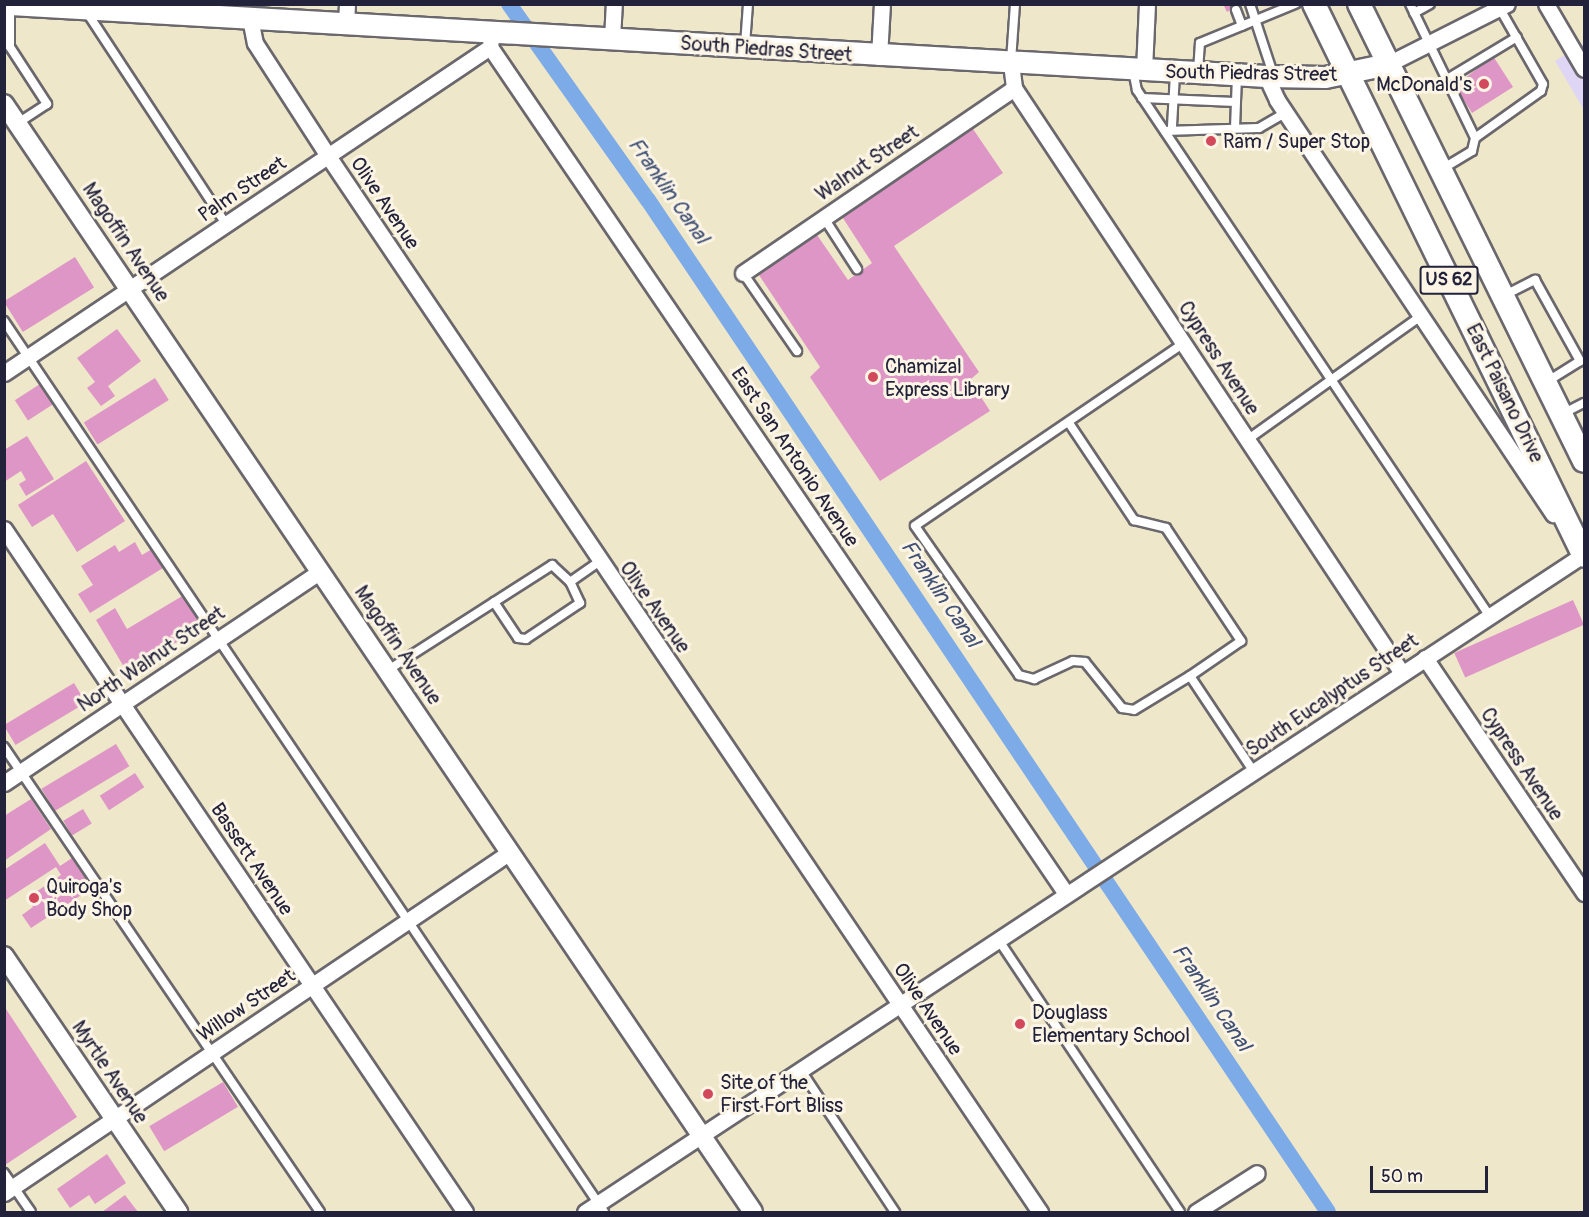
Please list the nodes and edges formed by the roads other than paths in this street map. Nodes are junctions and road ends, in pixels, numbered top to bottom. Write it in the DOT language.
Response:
graph roads {
  1 [pos="10,4"];
  2 [pos="615,4"];
  3 [pos="747,4"];
  4 [pos="882,4"];
  5 [pos="1015,4"];
  6 [pos="1147,4"];
  7 [pos="1250,4"];
  8 [pos="1271,4"];
  9 [pos="1295,4"];
  10 [pos="1314,4"];
  11 [pos="1359,4"];
  12 [pos="1410,4"];
  13 [pos="1430,4"];
  14 [pos="1546,4"];
  15 [pos="1504,7"];
  16 [pos="85,8"];
  17 [pos="198,10"];
  18 [pos="1236,10"];
  19 [pos="1274,13"];
  20 [pos="1414,13"];
  21 [pos="346,14"];
  22 [pos="250,18"];
  23 [pos="1257,20"];
  24 [pos="1242,26"];
  25 [pos="1517,37"];
  26 [pos="612,39"];
  27 [pos="491,40"];
  28 [pos="1426,46"];
  29 [pos="745,47"];
  30 [pos="879,57"];
  31 [pos="1011,63"];
  32 [pos="1389,64"];
  33 [pos="1584,69"];
  34 [pos="1138,70"];
  35 [pos="1175,71"];
  36 [pos="1198,73"];
  37 [pos="1237,74"];
  38 [pos="1348,75"];
  39 [pos="1270,76"];
  40 [pos="1444,81"];
  41 [pos="1014,88"];
  42 [pos="1142,98"];
  43 [pos="1173,99"];
  44 [pos="1235,102"];
  45 [pos="4,104"];
  46 [pos="1285,113"];
  47 [pos="18,123"];
  48 [pos="1168,128"];
  49 [pos="1235,128"];
  50 [pos="1475,138"];
  51 [pos="328,156"];
  52 [pos="1441,170"];
  53 [pos="824,218"];
  54 [pos="227,225"];
  55 [pos="857,269"];
  56 [pos="743,273"];
  57 [pos="132,289"];
  58 [pos="1504,296"];
  59 [pos="1422,314"];
  60 [pos="4,321"];
  61 [pos="1184,343"];
  62 [pos="797,351"];
  63 [pos="29,357"];
  64 [pos="1582,360"];
  65 [pos="4,373"];
  66 [pos="1331,379"];
  67 [pos="1546,382"];
  68 [pos="1584,403"];
  69 [pos="1562,414"];
  70 [pos="1069,423"];
  71 [pos="1247,440"];
  72 [pos="1584,461"];
  73 [pos="4,529"];
  74 [pos="1584,555"];
  75 [pos="599,562"];
  76 [pos="321,571"];
  77 [pos="570,582"];
  78 [pos="494,602"];
  79 [pos="1489,615"];
  80 [pos="217,639"];
  81 [pos="1425,658"];
  82 [pos="388,670"];
  83 [pos="1402,673"];
  84 [pos="1190,676"];
  85 [pos="122,703"];
  86 [pos="4,747"];
  87 [pos="21,771"];
  88 [pos="1254,772"];
  89 [pos="4,783"];
  90 [pos="510,852"];
  91 [pos="1065,892"];
  92 [pos="1584,893"];
  93 [pos="409,920"];
  94 [pos="997,937"];
  95 [pos="4,956"];
  96 [pos="312,985"];
  97 [pos="899,1003"];
  98 [pos="211,1053"];
  99 [pos="800,1069"];
  100 [pos="114,1119"];
  101 [pos="701,1136"];
  102 [pos="4,1173"];
  103 [pos="1257,1173"];
  104 [pos="9,1189"];
  105 [pos="601,1208"];
  106 [pos="31,1212"];
  107 [pos="178,1212"];
  108 [pos="320,1212"];
  109 [pos="465,1212"];
  110 [pos="585,1212"];
  111 [pos="753,1212"];
  112 [pos="895,1212"];
  113 [pos="1040,1212"];
  114 [pos="1180,1212"];
  115 [pos="1196,1212"];
  1 -- 16 [label="main road, South Piedras Street"];
  1 -- 47 [label="lane"];
  2 -- 26 [label="street"];
  3 -- 29 [label="lane"];
  4 -- 30 [label="street"];
  5 -- 31 [label="lane"];
  6 -- 34 [label="street"];
  7 -- 23 [label="lane"];
  8 -- 19 [label="lane"];
  9 -- 19 [label="lane"];
  10 -- 38 [label="main road, East Paisano Drive / US 62"];
  11 -- 32 [label="main road, US 62"];
  12 -- 20 [label="lane"];
  13 -- 20 [label="lane"];
  14 -- 33 [label="street"];
  15 -- 25 [label="lane"];
  15 -- 28 [label="street, South Piedras Street"];
  16 -- 17 [label="main road, South Piedras Street"];
  16 -- 54 [label="lane"];
  17 -- 22 [label="main road, South Piedras Street"];
  18 -- 24 [label="lane"];
  19 -- 23 [label="lane"];
  20 -- 28 [label="lane"];
  21 -- 22 [label="main road, South Piedras Street"];
  21 -- 27 [label="main road, South Piedras Street"];
  22 -- 51 [label="street, Olive Avenue"];
  23 -- 24 [label="lane"];
  23 -- 39 [label="lane"];
  24 -- 36 [label="lane"];
  25 -- 40 [label="lane"];
  25 -- 50 [label="lane"];
  26 -- 27 [label="main road, South Piedras Street"];
  26 -- 29 [label="main road, South Piedras Street"];
  27 -- 51 [label="street, Palm Street"];
  27 -- 91 [label="street, East San Antonio Avenue"];
  28 -- 32 [label="street, South Piedras Street"];
  28 -- 40 [label="lane"];
  29 -- 30 [label="main road, South Piedras Street"];
  30 -- 31 [label="main road, South Piedras Street"];
  31 -- 34 [label="main road, South Piedras Street"];
  31 -- 41 [label="street, Cypress Avenue"];
  32 -- 38 [label="main road, South Piedras Street"];
  32 -- 52 [label="main road, US 62"];
  34 -- 35 [label="main road, South Piedras Street"];
  34 -- 42 [label="lane"];
  35 -- 36 [label="main road, South Piedras Street"];
  35 -- 43 [label="lane"];
  36 -- 37 [label="main road, South Piedras Street"];
  37 -- 39 [label="main road, South Piedras Street"];
  37 -- 44 [label="lane"];
  38 -- 39 [label="main road, South Piedras Street"];
  38 -- 74 [label="main road, East Paisano Drive / US 62"];
  39 -- 46 [label="street"];
  40 -- 50 [label="lane"];
  41 -- 53 [label="street, Walnut Street"];
  41 -- 61 [label="street, Cypress Avenue"];
  42 -- 43 [label="lane"];
  42 -- 48 [label="lane"];
  43 -- 44 [label="lane"];
  43 -- 48 [label="lane"];
  44 -- 49 [label="lane"];
  45 -- 47 [label="street, Magoffin Avenue"];
  46 -- 49 [label="lane"];
  46 -- 59 [label="street"];
  47 -- 57 [label="street, Magoffin Avenue"];
  48 -- 49 [label="lane"];
  48 -- 66 [label="lane"];
  50 -- 52 [label="lane"];
  51 -- 54 [label="street, Palm Street"];
  51 -- 75 [label="street, Olive Avenue"];
  52 -- 58 [label="main road, US 62"];
  53 -- 55 [label="lane"];
  53 -- 56 [label="street, Walnut Street"];
  54 -- 57 [label="street, Palm Street"];
  56 -- 62 [label="lane"];
  57 -- 63 [label="street, Palm Street"];
  57 -- 76 [label="street, Magoffin Avenue"];
  58 -- 64 [label="lane"];
  58 -- 67 [label="main road, US 62"];
  59 -- 66 [label="lane"];
  59 -- 74 [label="street"];
  60 -- 63 [label="lane"];
  61 -- 70 [label="lane"];
  61 -- 71 [label="street, Cypress Avenue"];
  63 -- 65 [label="street, Palm Street"];
  63 -- 80 [label="lane"];
  64 -- 67 [label="lane"];
  66 -- 71 [label="lane"];
  66 -- 79 [label="lane"];
  67 -- 69 [label="main road, US 62"];
  68 -- 69 [label="lane"];
  69 -- 72 [label="main road, US 62"];
  70 -- 84 [label="lane"];
  70 -- 84 [label="lane"];
  71 -- 83 [label="street, Cypress Avenue"];
  73 -- 85 [label="street, Bassett Avenue"];
  74 -- 79 [label="street, South Eucalyptus Street"];
  75 -- 77 [label="lane"];
  75 -- 97 [label="street, Olive Avenue"];
  76 -- 80 [label="street, North Walnut Street"];
  76 -- 82 [label="street, Magoffin Avenue"];
  77 -- 78 [label="lane"];
  77 -- 78 [label="lane"];
  78 -- 82 [label="lane"];
  79 -- 81 [label="street, South Eucalyptus Street"];
  80 -- 85 [label="street, North Walnut Street"];
  80 -- 93 [label="lane"];
  81 -- 83 [label="street, South Eucalyptus Street"];
  81 -- 92 [label="street, Cypress Avenue"];
  82 -- 90 [label="street, Magoffin Avenue"];
  83 -- 88 [label="street, South Eucalyptus Street"];
  84 -- 88 [label="lane"];
  85 -- 87 [label="street, North Walnut Street"];
  85 -- 96 [label="street, Bassett Avenue"];
  86 -- 87 [label="lane"];
  87 -- 89 [label="street, North Walnut Street"];
  87 -- 98 [label="lane"];
  88 -- 91 [label="street, South Eucalyptus Street"];
  90 -- 93 [label="street, Willow Street"];
  90 -- 101 [label="street, Magoffin Avenue"];
  91 -- 94 [label="street, South Eucalyptus Street"];
  93 -- 96 [label="street, Willow Street"];
  93 -- 105 [label="lane"];
  94 -- 97 [label="street, South Eucalyptus Street"];
  94 -- 114 [label="lane"];
  95 -- 100 [label="street, Myrtle Avenue"];
  96 -- 98 [label="street, Willow Street"];
  96 -- 109 [label="street, Bassett Avenue"];
  97 -- 99 [label="street, South Eucalyptus Street"];
  97 -- 113 [label="street, Olive Avenue"];
  98 -- 100 [label="street, Willow Street"];
  98 -- 108 [label="lane"];
  99 -- 101 [label="street, South Eucalyptus Street"];
  99 -- 112 [label="lane"];
  100 -- 104 [label="street, Willow Street"];
  100 -- 107 [label="street, Myrtle Avenue"];
  101 -- 105 [label="street, South Eucalyptus Street"];
  101 -- 111 [label="street, Magoffin Avenue"];
  102 -- 104 [label="lane"];
  103 -- 115 [label="street"];
  104 -- 106 [label="lane"];
  105 -- 110 [label="street, South Eucalyptus Street"];
}
